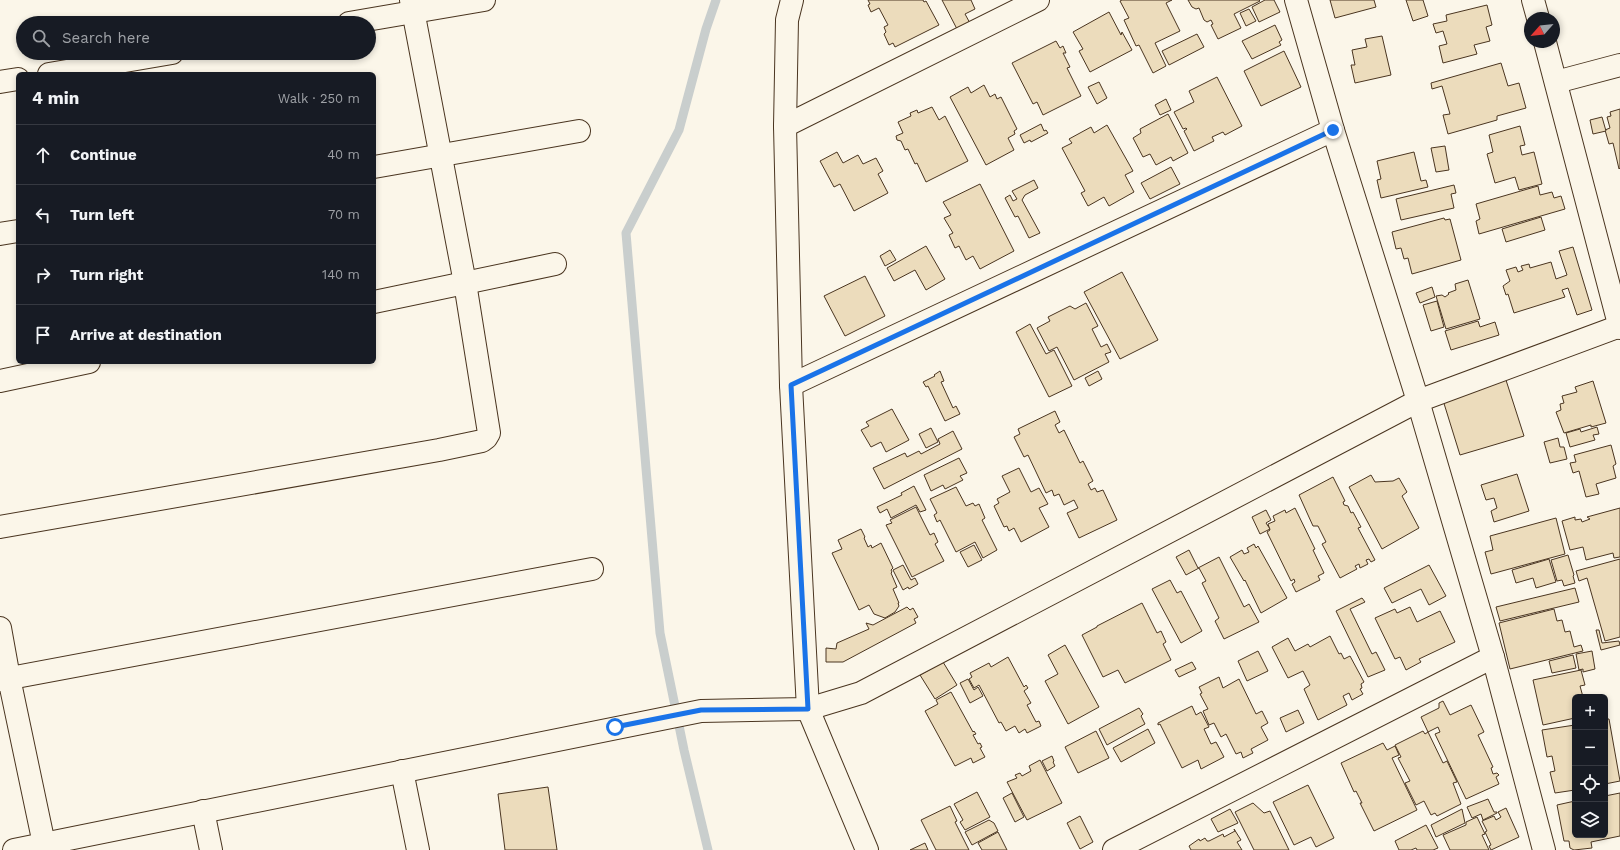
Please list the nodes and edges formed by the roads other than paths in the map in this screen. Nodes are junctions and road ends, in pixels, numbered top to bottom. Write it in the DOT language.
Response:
graph roads {
  1 [pos="484,0"];
  2 [pos="792,0"];
  3 [pos="1038,0"];
  4 [pos="1296,0"];
  5 [pos="1533,0"];
  6 [pos="412,6"];
  7 [pos="1536,12"];
  8 [pos="375,16"];
  9 [pos="1547,48"];
  10 [pos="131,60"];
  11 [pos="1620,65"];
  12 [pos="61,72"];
  13 [pos="16,79"];
  14 [pos="0,82"];
  15 [pos="1556,82"];
  16 [pos="785,126"];
  17 [pos="1333,130"];
  18 [pos="578,131"];
  19 [pos="440,156"];
  20 [pos="376,168"];
  21 [pos="16,231"];
  22 [pos="0,234"];
  23 [pos="555,264"];
  24 [pos="464,283"];
  25 [pos="376,302"];
  26 [pos="1620,326"];
  27 [pos="81,364"];
  28 [pos="0,381"];
  29 [pos="791,385"];
  30 [pos="1418,401"];
  31 [pos="0,527"];
  32 [pos="592,569"];
  33 [pos="0,628"];
  34 [pos="1493,657"];
  35 [pos="4,679"];
  36 [pos="808,709"];
  37 [pos="402,771"];
  38 [pos="203,811"];
  39 [pos="44,844"];
  40 [pos="14,850"];
  41 [pos="211,850"];
  42 [pos="418,850"];
  43 [pos="867,850"];
  44 [pos="1114,850"];
  45 [pos="1544,850"];
  1 -- 6 [label="street"];
  2 -- 16 [label="street"];
  3 -- 16 [label="street"];
  4 -- 17 [label="street"];
  5 -- 7 [label="street"];
  6 -- 8 [label="street"];
  6 -- 19 [label="street"];
  9 -- 15 [label="street"];
  10 -- 12 [label="street"];
  11 -- 15 [label="street"];
  13 -- 14 [label="street"];
  15 -- 26 [label="street"];
  16 -- 29 [label="street"];
  17 -- 29 [label="street"];
  17 -- 30 [label="street"];
  18 -- 19 [label="street"];
  19 -- 20 [label="street"];
  19 -- 24 [label="street"];
  21 -- 22 [label="street"];
  23 -- 24 [label="street"];
  24 -- 25 [label="street"];
  24 -- 31 [label="street"];
  26 -- 30 [label="street"];
  27 -- 28 [label="street"];
  29 -- 36 [label="street"];
  30 -- 34 [label="street"];
  30 -- 36 [label="street"];
  32 -- 35 [label="street"];
  33 -- 35 [label="street"];
  34 -- 44 [label="street"];
  34 -- 45 [label="street"];
  35 -- 39 [label="street"];
  36 -- 37 [label="street"];
  36 -- 43 [label="street"];
  37 -- 38 [label="street"];
  37 -- 42 [label="street"];
  38 -- 39 [label="street"];
  38 -- 41 [label="street"];
  39 -- 40 [label="street"];
}
